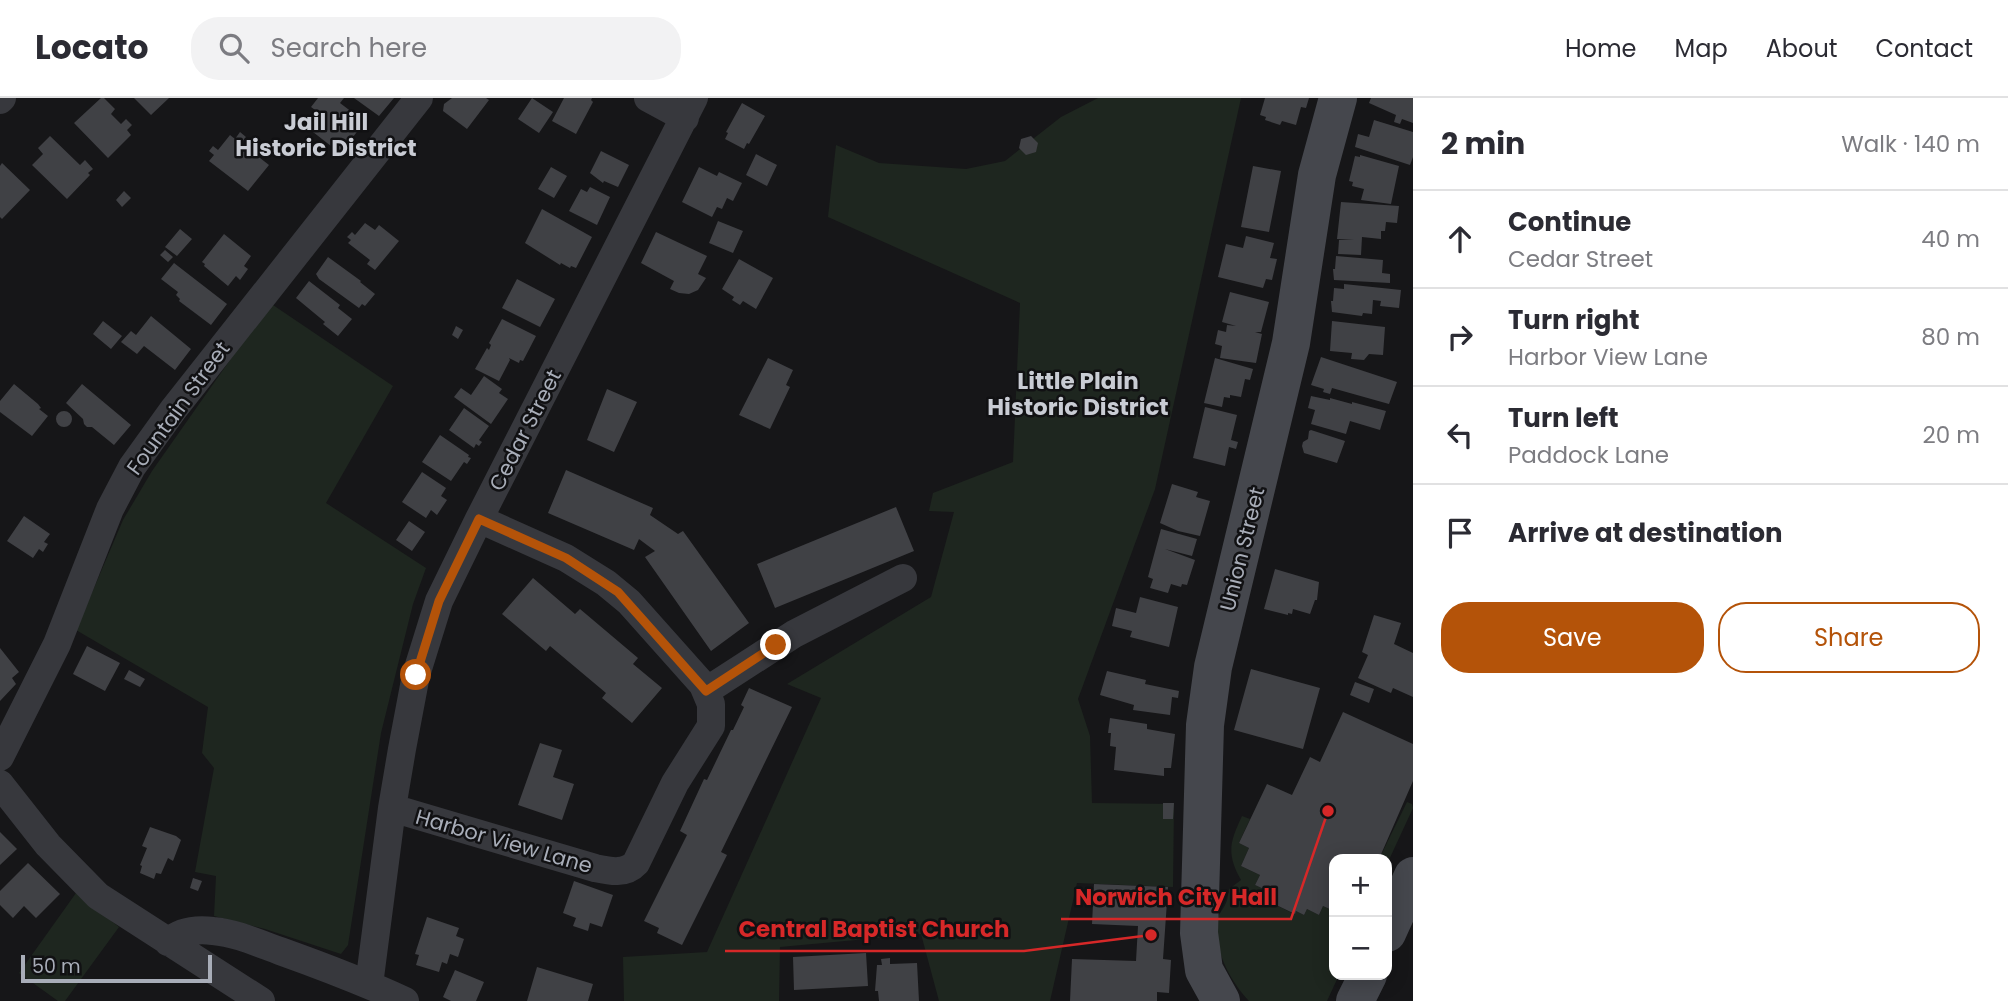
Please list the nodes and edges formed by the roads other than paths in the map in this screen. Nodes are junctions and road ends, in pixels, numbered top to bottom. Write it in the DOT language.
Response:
graph roads {
  1 [pos="419,98"];
  2 [pos="648,98"];
  3 [pos="1338,98"];
  4 [pos="690,108"];
  5 [pos="479,519"];
  6 [pos="903,578"];
  7 [pos="706,691"];
  8 [pos="0,757"];
  9 [pos="0,784"];
  10 [pos="392,808"];
  11 [pos="1413,876"];
  12 [pos="1392,922"];
  13 [pos="167,942"];
  14 [pos="1366,980"];
  15 [pos="369,985"];
  16 [pos="261,1001"];
  17 [pos="405,1001"];
  18 [pos="1221,1001"];
  19 [pos="1355,1001"];
  1 -- 8 [label="street, Fountain Street"];
  2 -- 4 [label="street"];
  3 -- 18 [label="main road, Union Street"];
  4 -- 5 [label="street, Cedar Street"];
  5 -- 7 [label="street"];
  5 -- 10 [label="street, Cedar Street"];
  6 -- 7 [label="street"];
  7 -- 10 [label="street, Harbor View Lane"];
  9 -- 13 [label="street"];
  10 -- 15 [label="street, Cedar Street"];
  11 -- 12 [label="main road"];
  13 -- 15 [label="street"];
  13 -- 16 [label="street"];
  14 -- 19 [label="main road"];
  15 -- 17 [label="street"];
}
